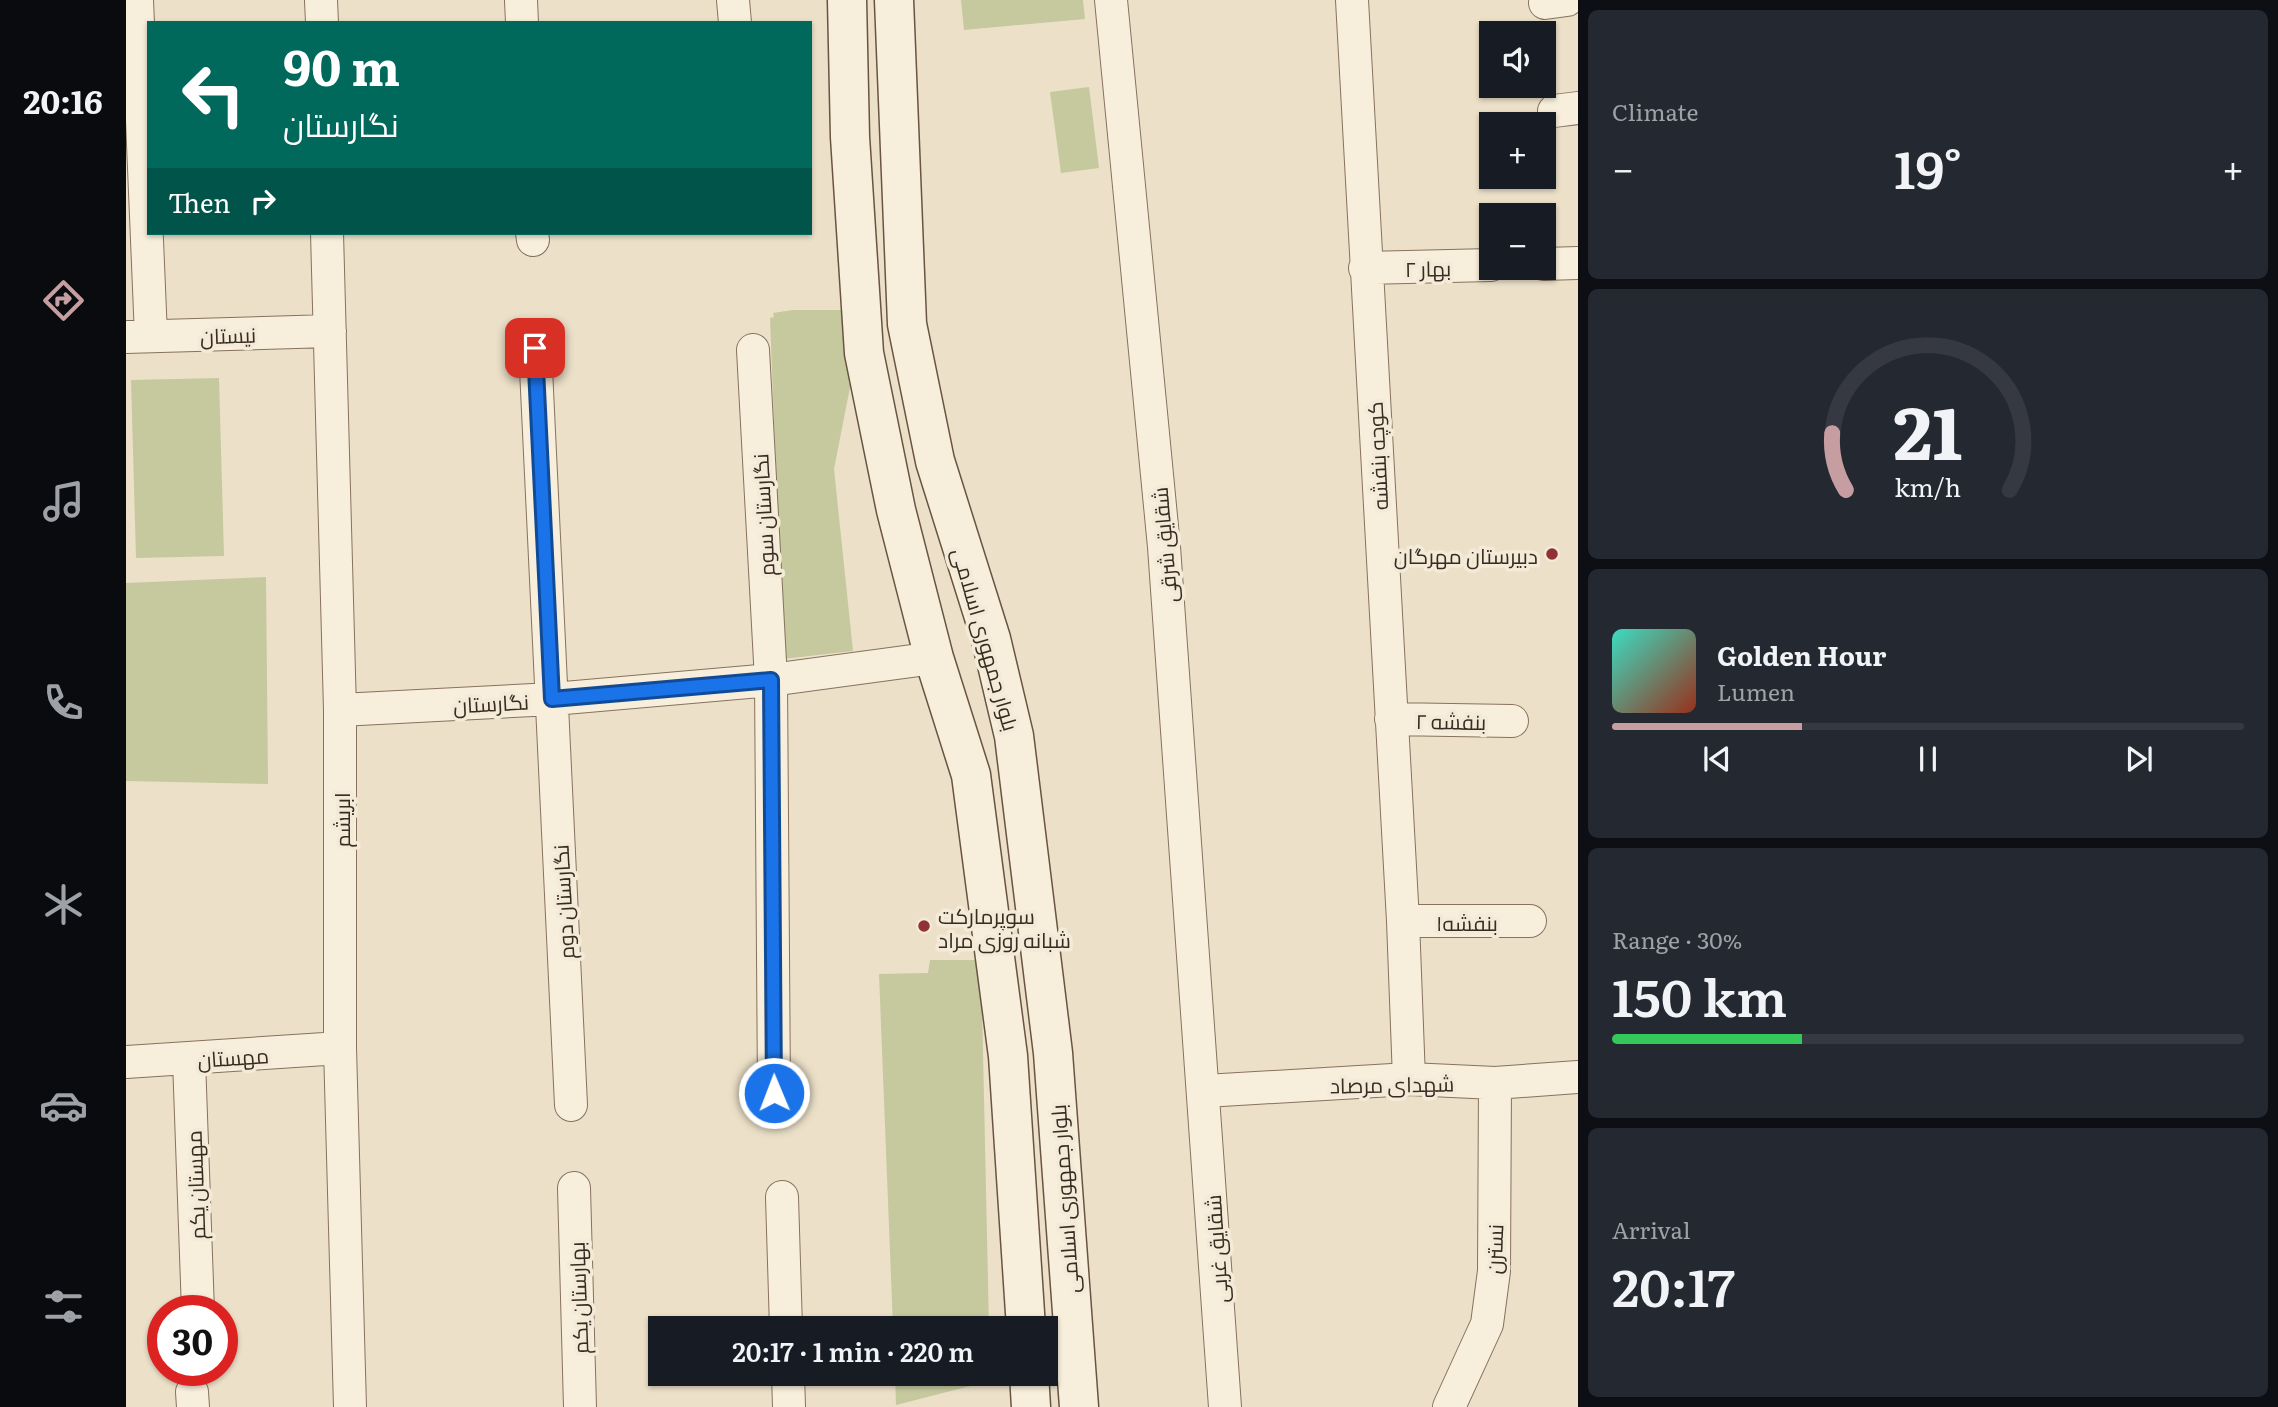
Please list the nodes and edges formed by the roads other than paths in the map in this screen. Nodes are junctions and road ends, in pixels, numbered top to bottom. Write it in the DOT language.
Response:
graph roads {
  1 [pos="136,0"];
  2 [pos="321,0"];
  3 [pos="521,0"];
  4 [pos="733,0"];
  5 [pos="847,0"];
  6 [pos="894,0"];
  7 [pos="1111,0"];
  8 [pos="1352,0"];
  9 [pos="322,21"];
  10 [pos="522,21"];
  11 [pos="735,21"];
  12 [pos="327,235"];
  13 [pos="1578,263"];
  14 [pos="1556,264"];
  15 [pos="1479,265"];
  16 [pos="1365,268"];
  17 [pos="330,331"];
  18 [pos="138,337"];
  19 [pos="535,348"];
  20 [pos="753,350"];
  21 [pos="934,658"];
  22 [pos="771,680"];
  23 [pos="552,699"];
  24 [pos="340,710"];
  25 [pos="1391,719"];
  26 [pos="1511,722"];
  27 [pos="1403,921"];
  28 [pos="1530,921"];
  29 [pos="340,1048"];
  30 [pos="1053,1053"];
  31 [pos="1008,1056"];
  32 [pos="189,1060"];
  33 [pos="126,1062"];
  34 [pos="1578,1077"];
  35 [pos="1409,1079"];
  36 [pos="1495,1083"];
  37 [pos="1205,1091"];
  38 [pos="774,1093"];
  39 [pos="571,1105"];
  40 [pos="574,1188"];
  41 [pos="782,1197"];
  42 [pos="197,1295"];
  43 [pos="786,1316"];
  44 [pos="1025,1316"];
  45 [pos="788,1386"];
  46 [pos="1030,1386"];
  47 [pos="350,1407"];
  48 [pos="580,1407"];
  49 [pos="789,1407"];
  50 [pos="1031,1407"];
  51 [pos="1079,1407"];
  52 [pos="1225,1407"];
  53 [pos="1449,1407"];
  1 -- 18 [label="street"];
  2 -- 9 [label="street"];
  3 -- 10 [label="street"];
  4 -- 11 [label="street"];
  5 -- 21 [label="main road"];
  6 -- 30 [label="main road, بلوار جمهوری اسلامی"];
  7 -- 37 [label="street, شقایق شرقی"];
  8 -- 16 [label="street, کوچه بنفشه"];
  12 -- 17 [label="street, ابریشم"];
  13 -- 14 [label="street"];
  15 -- 16 [label="street, بهار ۲"];
  16 -- 25 [label="street, کوچه بنفشه"];
  17 -- 18 [label="street, نیستان"];
  17 -- 24 [label="street, ابریشم"];
  19 -- 23 [label="street, نگارستان دوم"];
  20 -- 22 [label="street, نگارستان سوم"];
  21 -- 22 [label="street, نگارستان"];
  21 -- 31 [label="main road"];
  22 -- 23 [label="street, نگارستان"];
  22 -- 38 [label="street, نگارستان سوم"];
  23 -- 24 [label="street, نگارستان"];
  23 -- 39 [label="street, نگارستان دوم"];
  24 -- 29 [label="street, ابریشم"];
  25 -- 26 [label="street, بنفشه ۲"];
  25 -- 27 [label="street, کوچه بنفشه"];
  27 -- 28 [label="street, بنفشه۱"];
  27 -- 35 [label="street, کوچه بنفشه"];
  29 -- 32 [label="street, مهستان"];
  29 -- 47 [label="street, ابریشم"];
  30 -- 31 [label="main road"];
  30 -- 51 [label="main road, بلوار جمهوری اسلامی"];
  31 -- 44 [label="main road"];
  32 -- 33 [label="street, مهستان"];
  32 -- 42 [label="street, مهستان یکم"];
  34 -- 36 [label="street, شهدای مرصاد"];
  35 -- 36 [label="street, شهدای مرصاد"];
  35 -- 37 [label="street, شهدای مرصاد"];
  36 -- 53 [label="street, نسترن"];
  37 -- 52 [label="street, شقایق غربی"];
  40 -- 48 [label="street, بهارستان یکم"];
  41 -- 43 [label="street"];
  45 -- 49 [label="street"];
  46 -- 50 [label="main road"];
}
